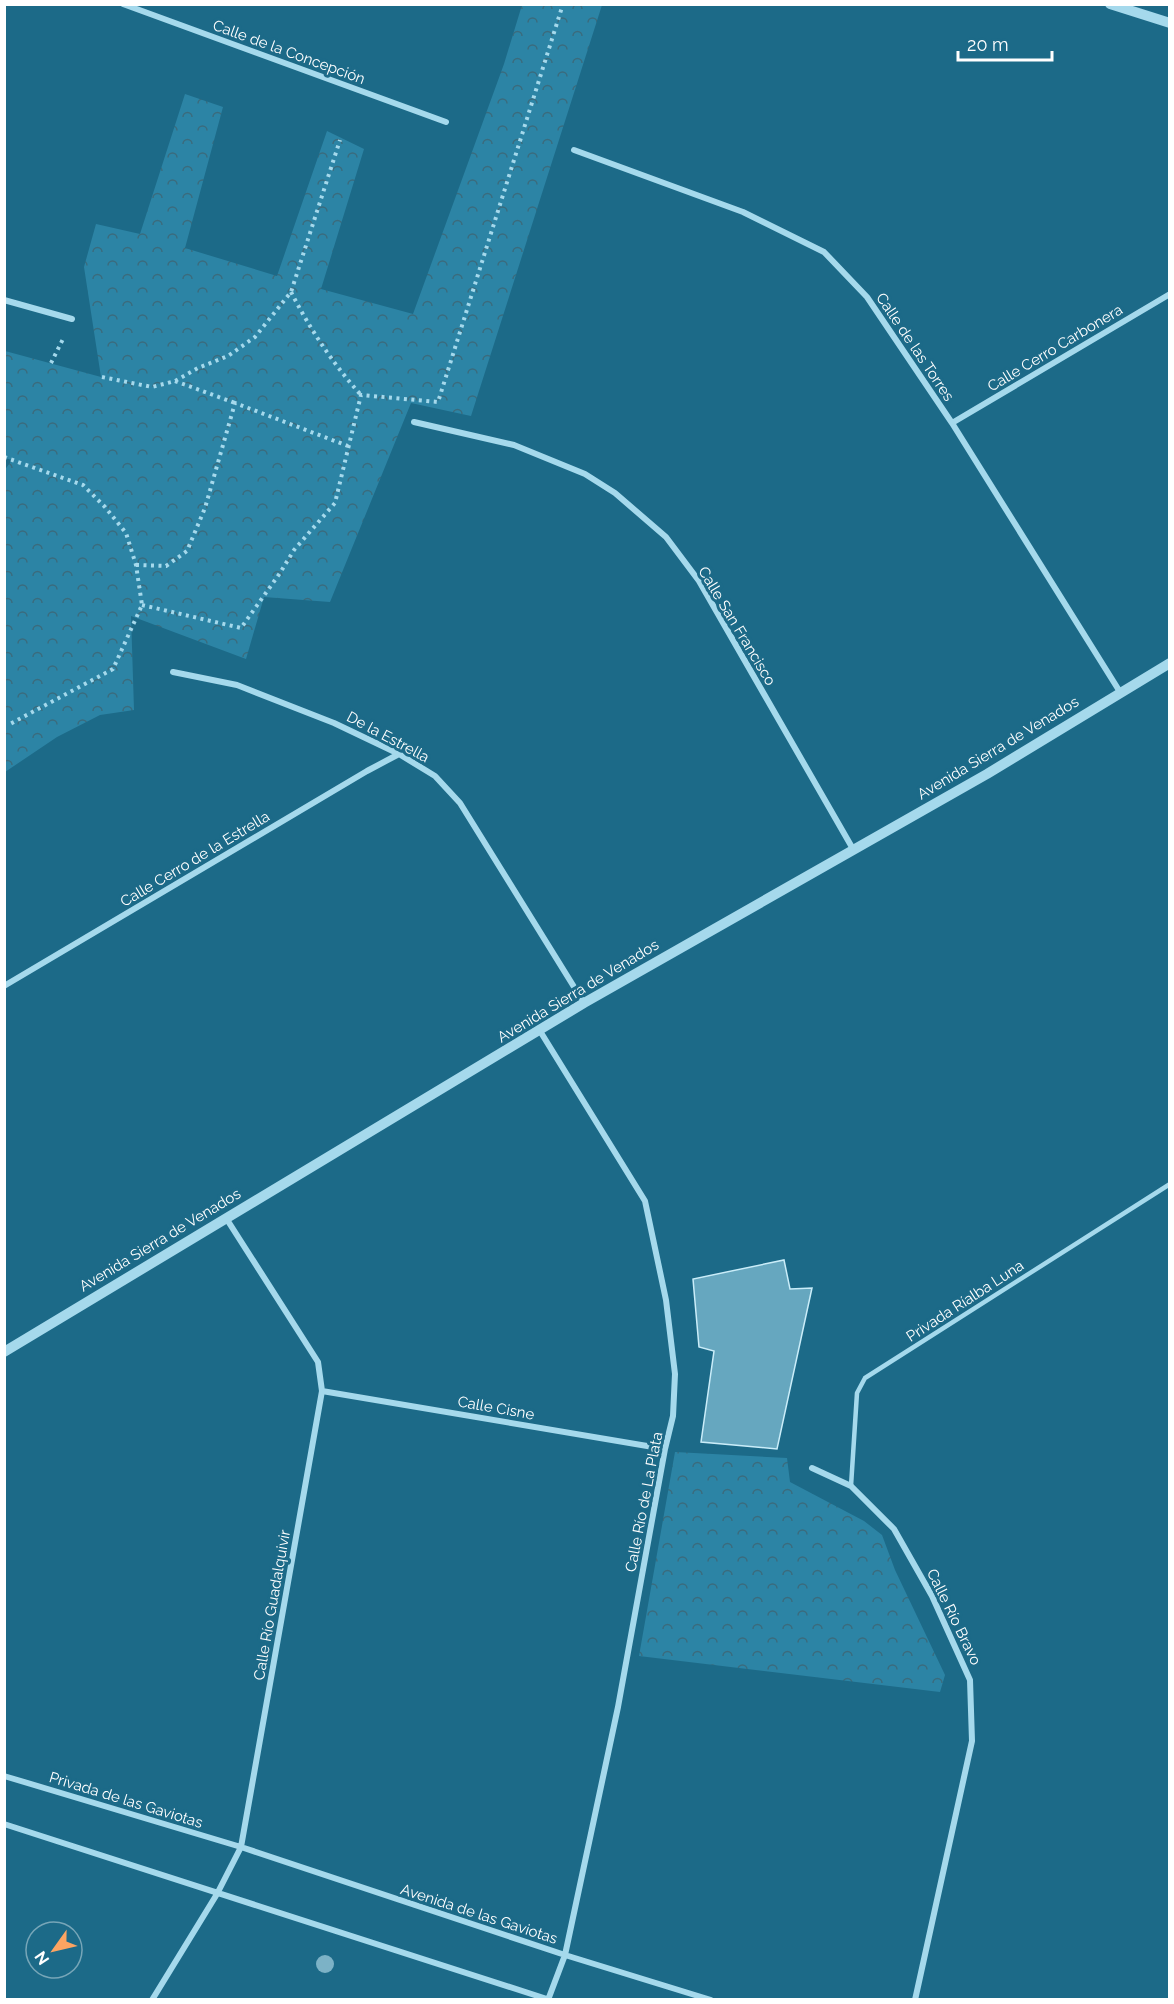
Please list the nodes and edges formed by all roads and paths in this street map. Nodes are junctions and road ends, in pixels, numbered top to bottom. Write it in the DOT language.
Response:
graph roads {
  1 [pos="123,4"];
  2 [pos="563,4"];
  3 [pos="1110,4"];
  4 [pos="1170,23"];
  5 [pos="446,122"];
  6 [pos="340,140"];
  7 [pos="574,150"];
  8 [pos="291,292"];
  9 [pos="1170,294"];
  10 [pos="4,300"];
  11 [pos="72,319"];
  12 [pos="51,363"];
  13 [pos="102,377"];
  14 [pos="175,381"];
  15 [pos="361,395"];
  16 [pos="235,403"];
  17 [pos="414,422"];
  18 [pos="952,423"];
  19 [pos="348,446"];
  20 [pos="4,457"];
  21 [pos="136,565"];
  22 [pos="142,605"];
  23 [pos="1170,663"];
  24 [pos="173,672"];
  25 [pos="1120,692"];
  26 [pos="10,724"];
  27 [pos="399,754"];
  28 [pos="853,849"];
  29 [pos="4,986"];
  30 [pos="584,1003"];
  31 [pos="540,1031"];
  32 [pos="1170,1184"];
  33 [pos="226,1218"];
  34 [pos="4,1352"];
  35 [pos="322,1391"];
  36 [pos="665,1449"];
  37 [pos="812,1468"];
  38 [pos="851,1486"];
  39 [pos="4,1776"];
  40 [pos="4,1824"];
  41 [pos="241,1847"];
  42 [pos="217,1894"];
  43 [pos="565,1955"];
  44 [pos="548,1999"];
  45 [pos="152,2000"];
  46 [pos="711,2000"];
  47 [pos="915,2000"];
  1 -- 5 [label="street, Calle de la Concepción"];
  2 -- 15 [label="path"];
  3 -- 4 [label="street"];
  6 -- 8 [label="path"];
  7 -- 18 [label="street, Calle de las Torres"];
  8 -- 14 [label="path"];
  8 -- 15 [label="path"];
  9 -- 18 [label="street, Calle Cerro Carbonera"];
  10 -- 11 [label="street"];
  11 -- 12 [label="path"];
  13 -- 14 [label="path"];
  14 -- 16 [label="path"];
  15 -- 19 [label="path"];
  16 -- 19 [label="path"];
  16 -- 21 [label="path"];
  17 -- 28 [label="street, Calle San Francisco"];
  18 -- 25 [label="street, Calle de las Torres"];
  19 -- 22 [label="path"];
  20 -- 21 [label="path"];
  21 -- 22 [label="path"];
  22 -- 26 [label="path"];
  23 -- 25 [label="street, Avenida Sierra de Venados"];
  24 -- 27 [label="street, De la Estrella"];
  25 -- 28 [label="street, Avenida Sierra de Venados"];
  27 -- 29 [label="street, Calle Cerro de la Estrella"];
  27 -- 30 [label="street, De la Estrella"];
  28 -- 30 [label="street, Avenida Sierra de Venados"];
  30 -- 31 [label="street, Avenida Sierra de Venados"];
  31 -- 33 [label="street, Avenida Sierra de Venados"];
  31 -- 36 [label="street, Calle Río de La Plata"];
  32 -- 38 [label="lane, Privada Ríalba Luna"];
  33 -- 34 [label="street, Avenida Sierra de Venados"];
  33 -- 35 [label="street, Calle Río Guadalquivir"];
  35 -- 36 [label="street, Calle Cisne"];
  35 -- 41 [label="street, Calle Río Guadalquivir"];
  36 -- 43 [label="street, Calle Río de La Plata"];
  37 -- 38 [label="street, Calle Río Bravo"];
  38 -- 47 [label="street, Calle Río Bravo"];
  39 -- 41 [label="street, Privada de las Gaviotas"];
  40 -- 42 [label="street"];
  41 -- 42 [label="street, Calle Río Guadalquivir"];
  41 -- 43 [label="street, Avenida de las Gaviotas"];
  42 -- 44 [label="street"];
  42 -- 45 [label="street, Calle Río Guadalquivir"];
  43 -- 44 [label="street, Calle Río de La Plata"];
  43 -- 46 [label="street, Avenida de las Gaviotas"];
}
